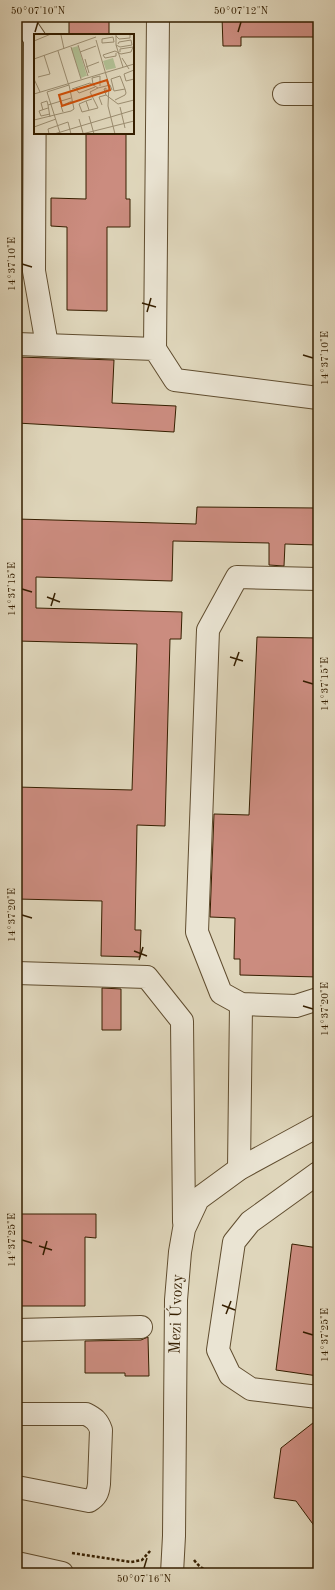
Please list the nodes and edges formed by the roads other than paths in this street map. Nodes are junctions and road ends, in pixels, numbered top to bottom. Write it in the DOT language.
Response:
graph roads {
  1 [pos="20,17"];
  2 [pos="158,17"];
  3 [pos="34,38"];
  4 [pos="284,94"];
  5 [pos="318,94"];
  6 [pos="35,134"];
  7 [pos="17,344"];
  8 [pos="47,345"];
  9 [pos="155,349"];
  10 [pos="318,398"];
  11 [pos="318,579"];
  12 [pos="17,973"];
  13 [pos="318,999"];
  14 [pos="242,1004"];
  15 [pos="318,1126"];
  16 [pos="239,1169"];
  17 [pos="318,1173"];
  18 [pos="184,1229"];
  19 [pos="141,1327"];
  20 [pos="17,1330"];
  21 [pos="318,1397"];
  22 [pos="17,1414"];
  23 [pos="17,1487"];
  24 [pos="17,1563"];
  25 [pos="62,1573"];
  26 [pos="172,1573"];
  1 -- 3 [label="street"];
  2 -- 9 [label="street"];
  4 -- 5 [label="street"];
  6 -- 8 [label="street"];
  7 -- 8 [label="street"];
  8 -- 9 [label="street"];
  9 -- 10 [label="street"];
  11 -- 14 [label="street"];
  12 -- 18 [label="street"];
  13 -- 14 [label="street"];
  14 -- 16 [label="street"];
  15 -- 16 [label="street, Mezi Úvozy"];
  16 -- 18 [label="street, Mezi Úvozy"];
  17 -- 21 [label="street"];
  18 -- 26 [label="street, Mezi Úvozy"];
  19 -- 20 [label="street"];
  22 -- 23 [label="street"];
  24 -- 25 [label="street"];
}
